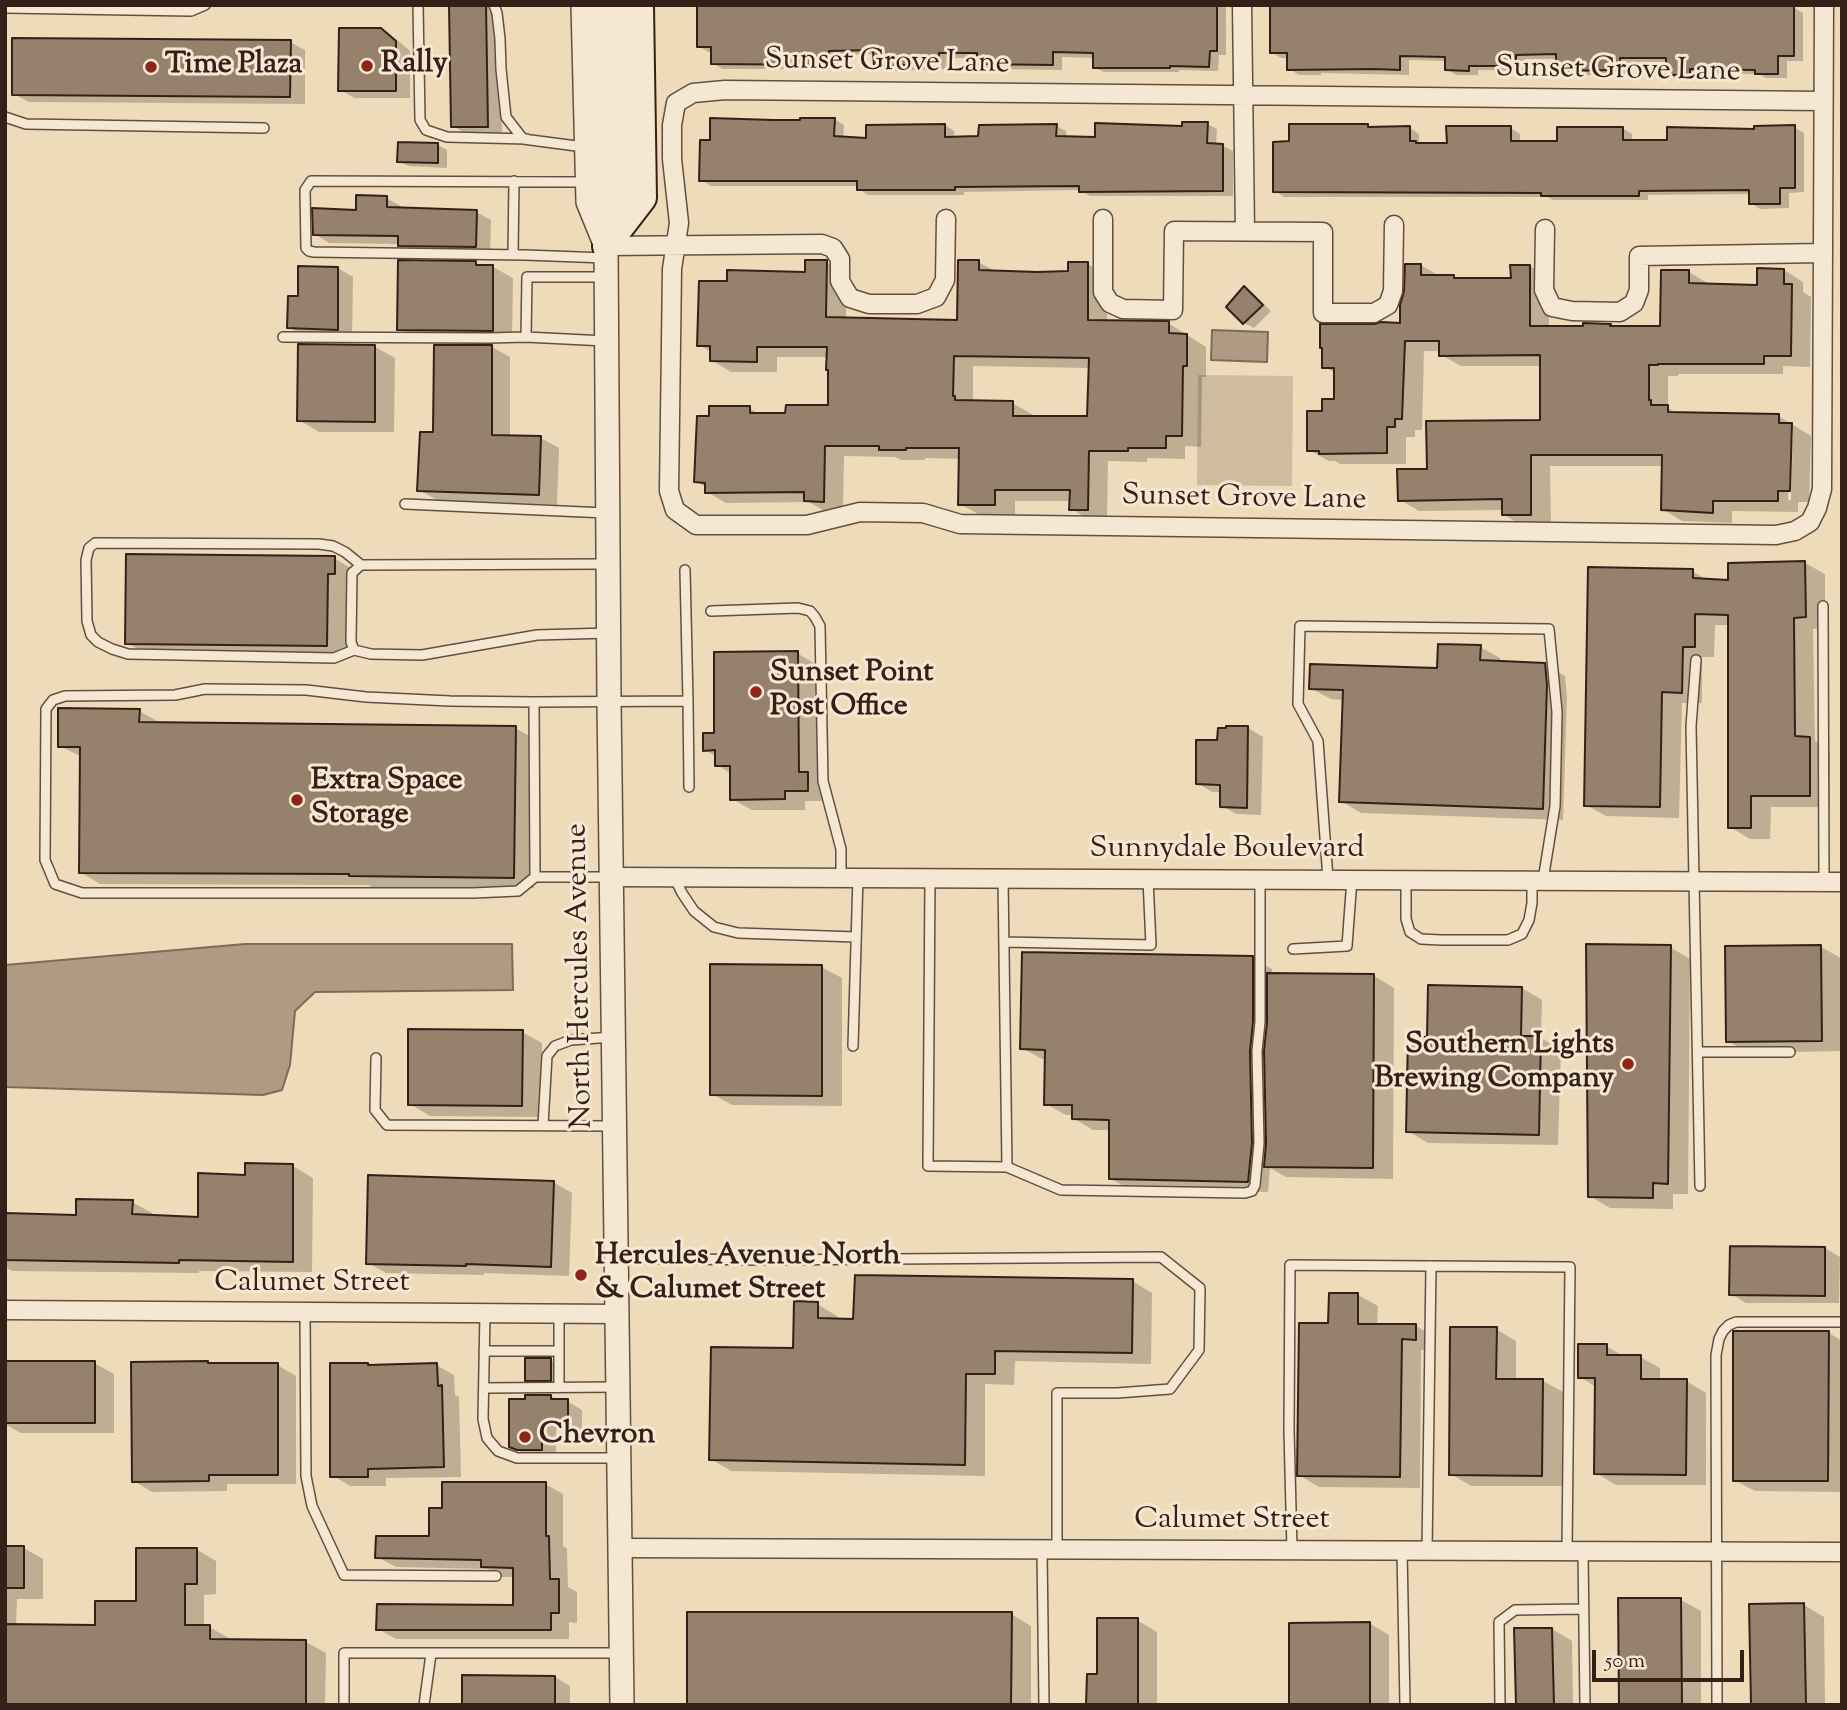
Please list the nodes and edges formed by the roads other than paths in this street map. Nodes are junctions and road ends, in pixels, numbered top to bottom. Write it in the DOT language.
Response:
graph roads {
  1 [pos="205,5"];
  2 [pos="418,5"];
  3 [pos="494,5"];
  4 [pos="583,5"];
  5 [pos="607,5"];
  6 [pos="625,5"];
  7 [pos="640,5"];
  8 [pos="1242,5"];
  9 [pos="1824,5"];
  10 [pos="5,8"];
  11 [pos="1244,96"];
  12 [pos="1823,101"];
  13 [pos="5,117"];
  14 [pos="264,128"];
  15 [pos="527,139"];
  16 [pos="586,147"];
  17 [pos="514,181"];
  18 [pos="587,182"];
  19 [pos="946,219"];
  20 [pos="1103,219"];
  21 [pos="1394,225"];
  22 [pos="1545,229"];
  23 [pos="1245,232"];
  24 [pos="675,246"];
  25 [pos="1822,253"];
  26 [pos="513,255"];
  27 [pos="606,260"];
  28 [pos="283,337"];
  29 [pos="526,337"];
  30 [pos="607,341"];
  31 [pos="405,504"];
  32 [pos="608,513"];
  33 [pos="608,564"];
  34 [pos="361,565"];
  35 [pos="685,570"];
  36 [pos="1823,606"];
  37 [pos="711,611"];
  38 [pos="609,633"];
  39 [pos="354,650"];
  40 [pos="1696,660"];
  41 [pos="609,701"];
  42 [pos="688,701"];
  43 [pos="534,702"];
  44 [pos="689,787"];
  45 [pos="535,877"];
  46 [pos="612,877"];
  47 [pos="674,877"];
  48 [pos="850,877"];
  49 [pos="930,877"];
  50 [pos="1003,878"];
  51 [pos="1148,878"];
  52 [pos="1260,879"];
  53 [pos="1328,879"];
  54 [pos="1352,879"];
  55 [pos="1406,880"];
  56 [pos="1537,880"];
  57 [pos="1693,881"];
  58 [pos="1833,881"];
  59 [pos="856,937"];
  60 [pos="1005,942"];
  61 [pos="1293,949"];
  62 [pos="614,1037"];
  63 [pos="853,1046"];
  64 [pos="1698,1052"];
  65 [pos="1790,1052"];
  66 [pos="376,1058"];
  67 [pos="543,1125"];
  68 [pos="615,1126"];
  69 [pos="1007,1167"];
  70 [pos="1700,1186"];
  71 [pos="617,1258"];
  72 [pos="1431,1266"];
  73 [pos="5,1310"];
  74 [pos="305,1313"];
  75 [pos="485,1314"];
  76 [pos="559,1314"];
  77 [pos="618,1314"];
  78 [pos="1842,1322"];
  79 [pos="484,1351"];
  80 [pos="559,1351"];
  81 [pos="559,1387"];
  82 [pos="618,1387"];
  83 [pos="484,1388"];
  84 [pos="620,1458"];
  85 [pos="621,1548"];
  86 [pos="1049,1549"];
  87 [pos="1292,1550"];
  88 [pos="1402,1550"];
  89 [pos="1427,1550"];
  90 [pos="1575,1551"];
  91 [pos="1717,1551"];
  92 [pos="1842,1552"];
  93 [pos="496,1576"];
  94 [pos="1583,1609"];
  95 [pos="622,1653"];
  96 [pos="431,1654"];
  97 [pos="344,1705"];
  98 [pos="424,1705"];
  99 [pos="622,1705"];
  100 [pos="1044,1705"];
  101 [pos="1405,1705"];
  102 [pos="1500,1705"];
  103 [pos="1585,1705"];
  104 [pos="1717,1705"];
  1 -- 10 [label="lane"];
  2 -- 15 [label="lane"];
  3 -- 15 [label="lane"];
  4 -- 16 [label="street, North Hercules Avenue"];
  5 -- 27 [label="main road"];
  6 -- 27 [label="street, North Hercules Avenue"];
  7 -- 27 [label="main road"];
  8 -- 11 [label="street"];
  9 -- 12 [label="street, Sunset Grove Lane"];
  11 -- 12 [label="street, Sunset Grove Lane"];
  11 -- 23 [label="street"];
  11 -- 24 [label="street, Sunset Grove Lane"];
  12 -- 25 [label="street, Sunset Grove Lane"];
  13 -- 14 [label="lane"];
  15 -- 16 [label="lane"];
  16 -- 18 [label="street, North Hercules Avenue"];
  17 -- 18 [label="lane"];
  17 -- 26 [label="lane"];
  17 -- 26 [label="lane"];
  18 -- 27 [label="street, North Hercules Avenue"];
  19 -- 24 [label="street"];
  20 -- 23 [label="street"];
  21 -- 23 [label="street"];
  22 -- 25 [label="street"];
  24 -- 25 [label="street, Sunset Grove Lane"];
  24 -- 27 [label="street"];
  26 -- 27 [label="lane"];
  27 -- 29 [label="lane"];
  27 -- 30 [label="street, North Hercules Avenue"];
  28 -- 29 [label="lane"];
  29 -- 30 [label="lane"];
  30 -- 32 [label="street, North Hercules Avenue"];
  31 -- 32 [label="lane"];
  32 -- 33 [label="street, North Hercules Avenue"];
  33 -- 34 [label="lane"];
  33 -- 38 [label="street, North Hercules Avenue"];
  34 -- 39 [label="lane"];
  34 -- 39 [label="lane"];
  35 -- 42 [label="lane"];
  36 -- 58 [label="lane"];
  37 -- 48 [label="lane"];
  38 -- 39 [label="lane"];
  38 -- 41 [label="street, North Hercules Avenue"];
  40 -- 57 [label="lane"];
  41 -- 42 [label="lane"];
  41 -- 43 [label="lane"];
  41 -- 46 [label="street, North Hercules Avenue"];
  42 -- 44 [label="lane"];
  43 -- 45 [label="lane"];
  43 -- 45 [label="lane"];
  45 -- 46 [label="lane"];
  46 -- 47 [label="street, Sunnydale Boulevard"];
  46 -- 62 [label="street, North Hercules Avenue"];
  47 -- 48 [label="street, Sunnydale Boulevard"];
  47 -- 59 [label="lane"];
  48 -- 49 [label="street, Sunnydale Boulevard"];
  48 -- 59 [label="lane"];
  49 -- 50 [label="street, Sunnydale Boulevard"];
  49 -- 69 [label="lane"];
  50 -- 51 [label="street, Sunnydale Boulevard"];
  50 -- 60 [label="lane"];
  51 -- 52 [label="street, Sunnydale Boulevard"];
  51 -- 60 [label="lane"];
  52 -- 53 [label="street, Sunnydale Boulevard"];
  52 -- 69 [label="lane"];
  53 -- 54 [label="street, Sunnydale Boulevard"];
  53 -- 56 [label="lane"];
  54 -- 55 [label="street, Sunnydale Boulevard"];
  54 -- 61 [label="lane"];
  55 -- 56 [label="street, Sunnydale Boulevard"];
  55 -- 56 [label="lane"];
  56 -- 57 [label="street, Sunnydale Boulevard"];
  57 -- 58 [label="street, Sunnydale Boulevard"];
  57 -- 64 [label="lane"];
  59 -- 63 [label="lane"];
  60 -- 69 [label="lane"];
  62 -- 67 [label="lane"];
  62 -- 68 [label="street, North Hercules Avenue"];
  64 -- 65 [label="lane"];
  64 -- 70 [label="lane"];
  66 -- 67 [label="lane"];
  67 -- 68 [label="lane"];
  68 -- 71 [label="street, North Hercules Avenue"];
  71 -- 77 [label="street, North Hercules Avenue"];
  71 -- 86 [label="lane"];
  72 -- 87 [label="lane"];
  72 -- 89 [label="lane"];
  72 -- 90 [label="lane"];
  73 -- 74 [label="street, Calumet Street"];
  74 -- 75 [label="street, Calumet Street"];
  74 -- 93 [label="lane"];
  75 -- 76 [label="street, Calumet Street"];
  75 -- 79 [label="lane"];
  76 -- 77 [label="street, Calumet Street"];
  76 -- 80 [label="lane"];
  77 -- 82 [label="street, North Hercules Avenue"];
  78 -- 91 [label="lane"];
  79 -- 80 [label="lane"];
  79 -- 83 [label="lane"];
  80 -- 81 [label="lane"];
  81 -- 82 [label="lane"];
  81 -- 83 [label="lane"];
  82 -- 84 [label="street, North Hercules Avenue"];
  83 -- 84 [label="lane"];
  84 -- 85 [label="street, North Hercules Avenue"];
  85 -- 86 [label="street, Calumet Street"];
  85 -- 95 [label="street, North Hercules Avenue"];
  86 -- 87 [label="street, Calumet Street"];
  86 -- 100 [label="lane"];
  87 -- 88 [label="street, Calumet Street"];
  88 -- 89 [label="street, Calumet Street"];
  88 -- 101 [label="lane"];
  89 -- 90 [label="street, Calumet Street"];
  90 -- 91 [label="street, Calumet Street"];
  90 -- 94 [label="lane"];
  91 -- 92 [label="street, Calumet Street"];
  91 -- 104 [label="lane"];
  94 -- 102 [label="lane"];
  94 -- 103 [label="lane"];
  95 -- 96 [label="lane"];
  95 -- 99 [label="street, North Hercules Avenue"];
  96 -- 97 [label="lane"];
  96 -- 98 [label="lane"];
}
